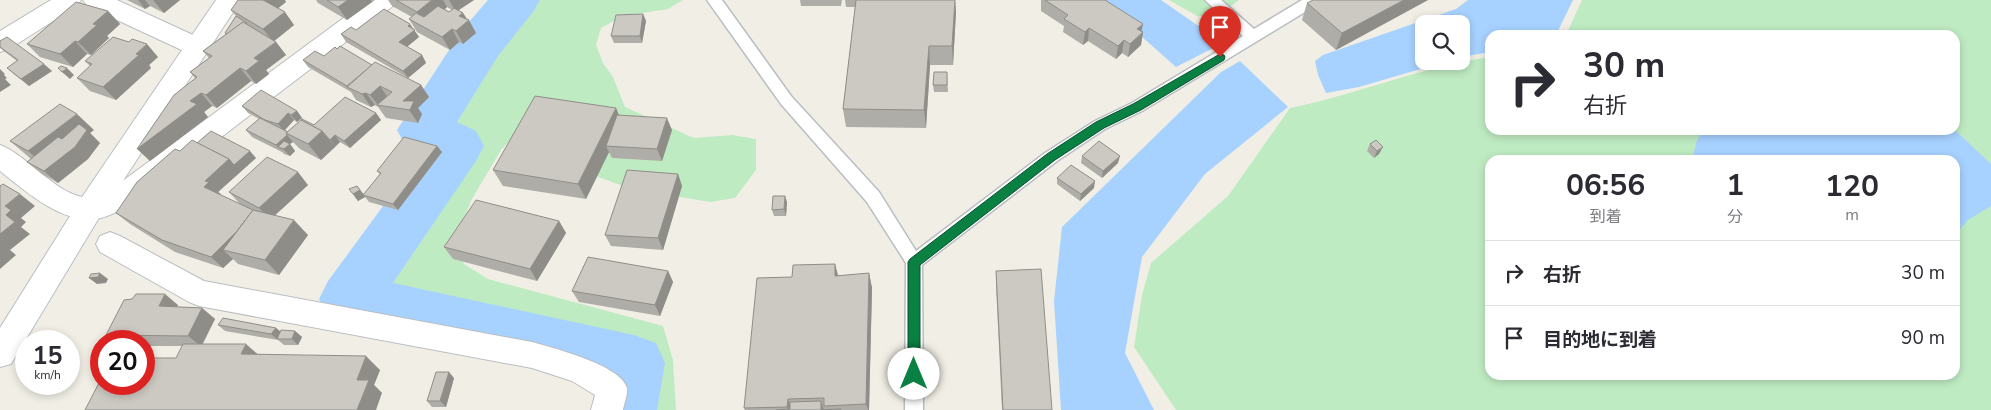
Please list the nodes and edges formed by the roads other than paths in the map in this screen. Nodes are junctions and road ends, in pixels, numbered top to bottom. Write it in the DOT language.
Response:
graph roads {
  1 [pos="69,0"];
  2 [pos="95,0"];
  3 [pos="229,0"];
  4 [pos="385,0"];
  5 [pos="714,0"];
  6 [pos="1212,0"];
  7 [pos="1314,0"];
  8 [pos="1254,37"];
  9 [pos="0,43"];
  10 [pos="197,47"];
  11 [pos="0,156"];
  12 [pos="90,208"];
  13 [pos="110,244"];
  14 [pos="914,262"];
  15 [pos="0,354"];
  16 [pos="608,410"];
  17 [pos="914,410"];
  1 -- 9 [label="street"];
  2 -- 10 [label="street"];
  3 -- 10 [label="street"];
  4 -- 12 [label="street"];
  5 -- 14 [label="lane"];
  6 -- 8 [label="lane"];
  7 -- 8 [label="lane"];
  8 -- 14 [label="lane"];
  10 -- 12 [label="street"];
  11 -- 12 [label="street"];
  12 -- 15 [label="street"];
  13 -- 16 [label="street"];
  14 -- 17 [label="lane"];
}
